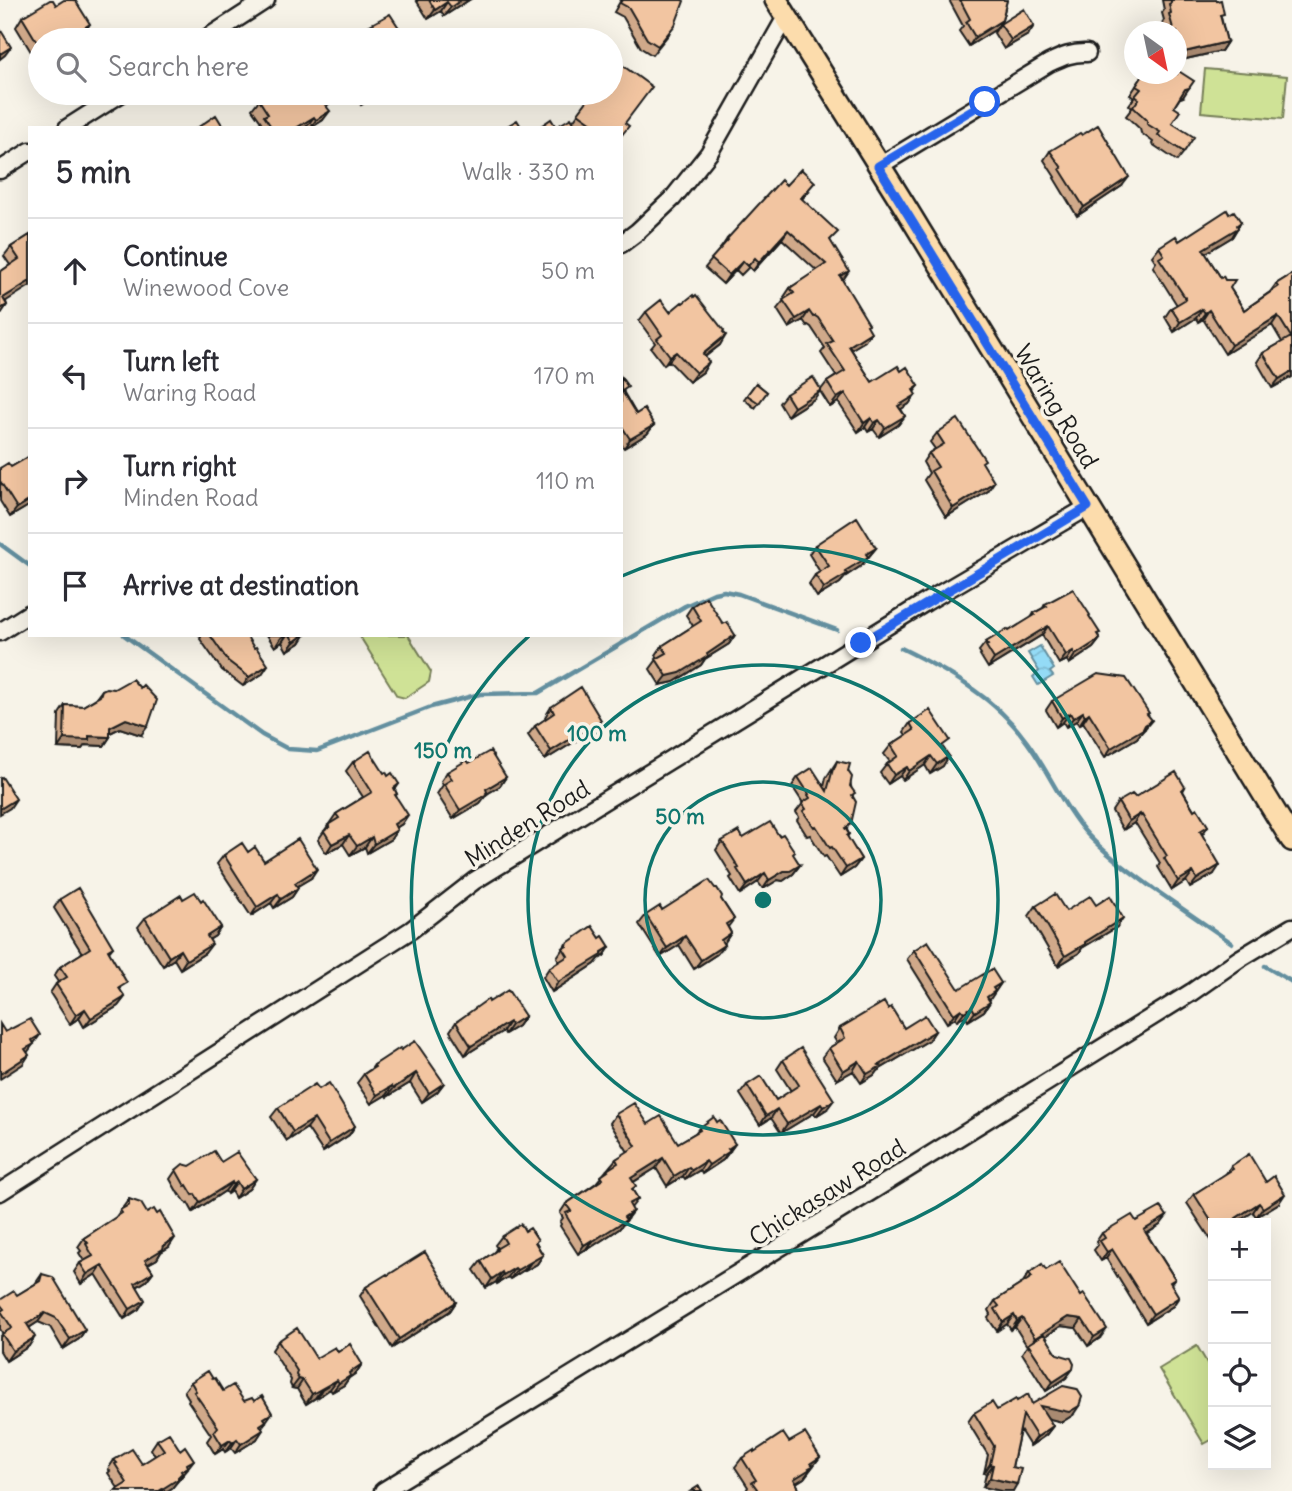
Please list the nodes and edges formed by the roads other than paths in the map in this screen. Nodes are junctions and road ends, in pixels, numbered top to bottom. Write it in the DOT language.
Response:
graph roads {
  1 [pos="266,0"];
  2 [pos="781,9"];
  3 [pos="223,28"];
  4 [pos="1087,52"];
  5 [pos="103,105"];
  6 [pos="70,126"];
  7 [pos="28,152"];
  8 [pos="878,166"];
  9 [pos="0,170"];
  10 [pos="623,242"];
  11 [pos="1088,507"];
  12 [pos="28,614"];
  13 [pos="0,632"];
  14 [pos="1292,840"];
  15 [pos="1292,927"];
  16 [pos="0,1192"];
  17 [pos="383,1491"];
  1 -- 3 [label="street"];
  2 -- 8 [label="main road, Waring Road"];
  2 -- 10 [label="street"];
  4 -- 8 [label="street"];
  5 -- 6 [label="street"];
  7 -- 9 [label="street"];
  8 -- 11 [label="main road, Waring Road"];
  11 -- 14 [label="main road, Waring Road"];
  11 -- 16 [label="street, Minden Road"];
  12 -- 13 [label="street"];
  15 -- 17 [label="street, Chickasaw Road"];
}
